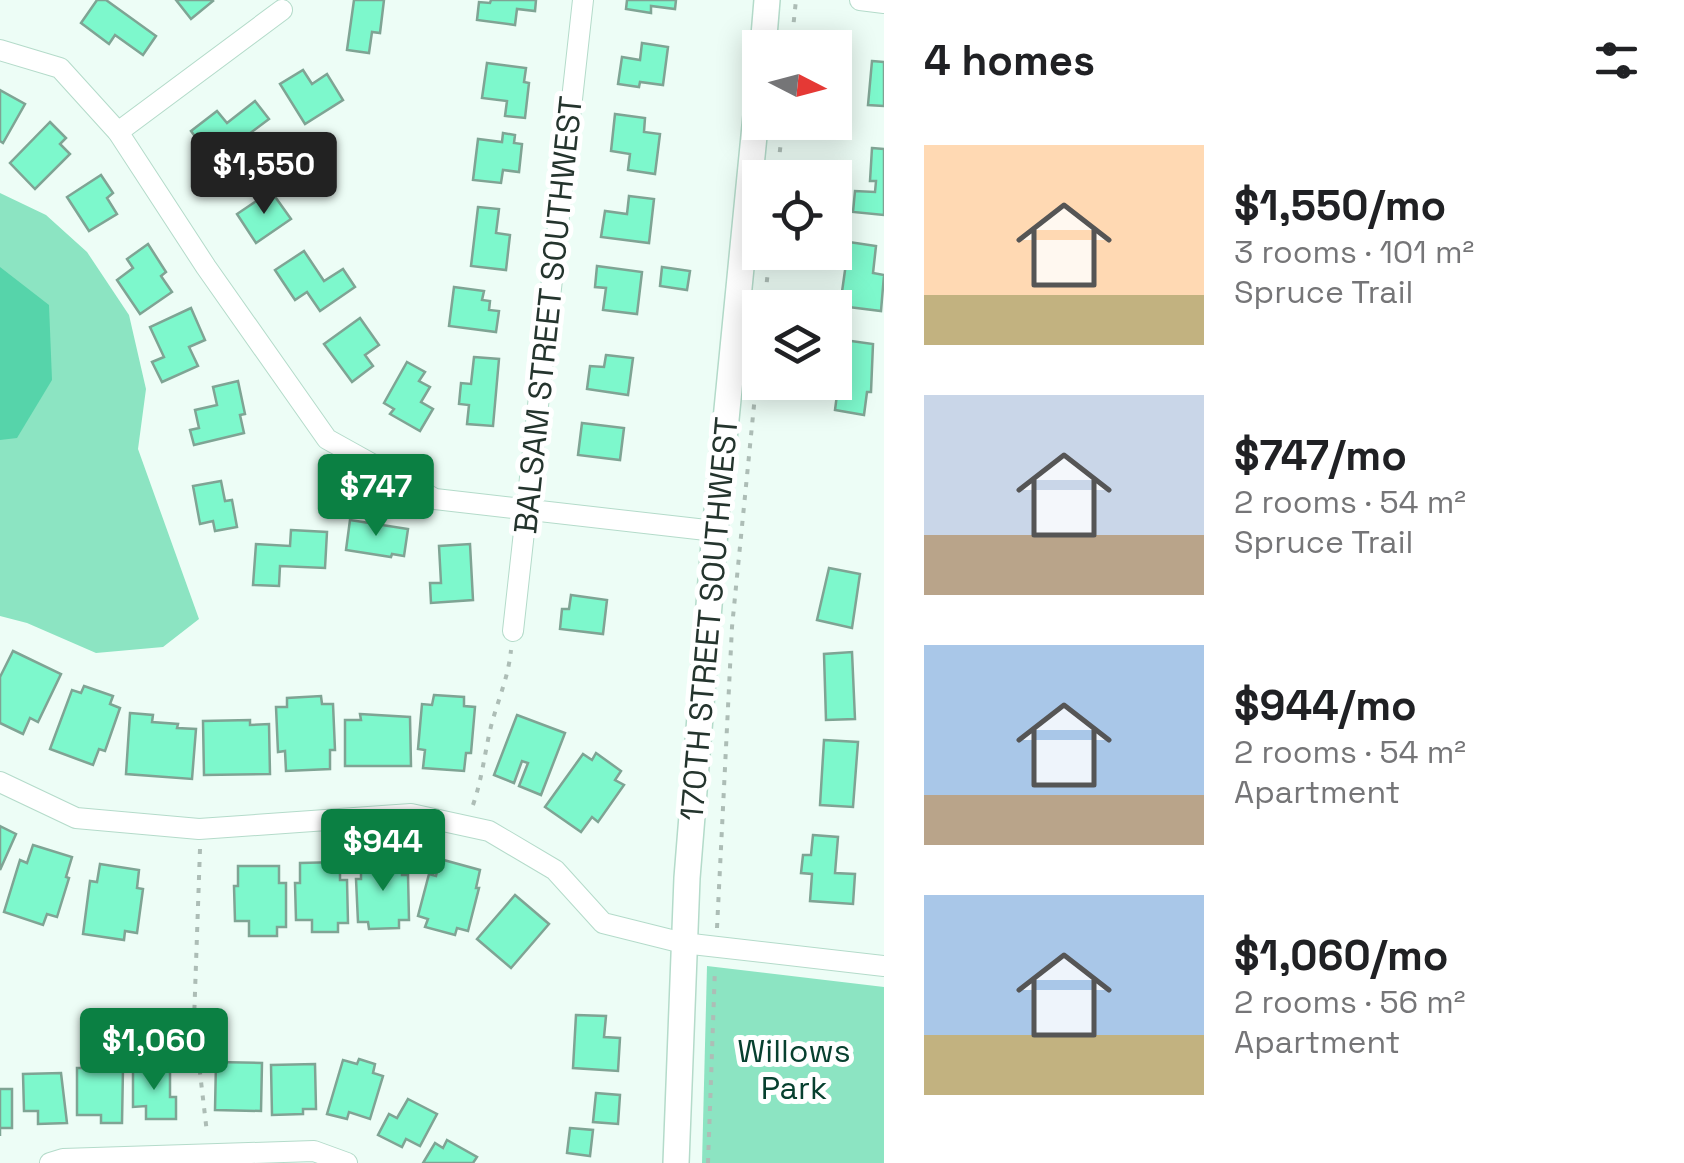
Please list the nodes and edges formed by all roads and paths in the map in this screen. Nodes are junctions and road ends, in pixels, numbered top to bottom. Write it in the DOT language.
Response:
graph roads {
  1 [pos="583,0"];
  2 [pos="768,0"];
  3 [pos="796,0"];
  4 [pos="860,0"];
  5 [pos="884,3"];
  6 [pos="282,10"];
  7 [pos="765,30"];
  8 [pos="793,30"];
  9 [pos="0,50"];
  10 [pos="118,132"];
  11 [pos="754,140"];
  12 [pos="755,400"];
  13 [pos="527,510"];
  14 [pos="715,531"];
  15 [pos="513,631"];
  16 [pos="0,782"];
  17 [pos="467,826"];
  18 [pos="199,829"];
  19 [pos="683,943"];
  20 [pos="716,946"];
  21 [pos="884,966"];
  22 [pos="206,1154"];
  23 [pos="50,1163"];
  24 [pos="347,1163"];
  25 [pos="676,1163"];
  26 [pos="708,1163"];
  1 -- 13 [label="street, BALSAM STREET SOUTHWEST"];
  2 -- 7 [label="street"];
  3 -- 8 [label="path"];
  4 -- 5 [label="street"];
  6 -- 10 [label="street"];
  9 -- 10 [label="street"];
  10 -- 13 [label="street"];
  11 -- 14 [label="street, 170TH STREET SOUTHWEST"];
  12 -- 20 [label="path"];
  13 -- 14 [label="street"];
  13 -- 15 [label="street, BALSAM STREET SOUTHWEST"];
  14 -- 19 [label="street, 170TH STREET SOUTHWEST"];
  15 -- 17 [label="path"];
  16 -- 18 [label="street"];
  17 -- 18 [label="street"];
  17 -- 19 [label="street"];
  18 -- 22 [label="path"];
  19 -- 20 [label="street"];
  19 -- 25 [label="street, 170TH STREET SOUTHWEST"];
  20 -- 21 [label="street"];
  20 -- 26 [label="path"];
  22 -- 23 [label="street"];
  22 -- 24 [label="street"];
}
